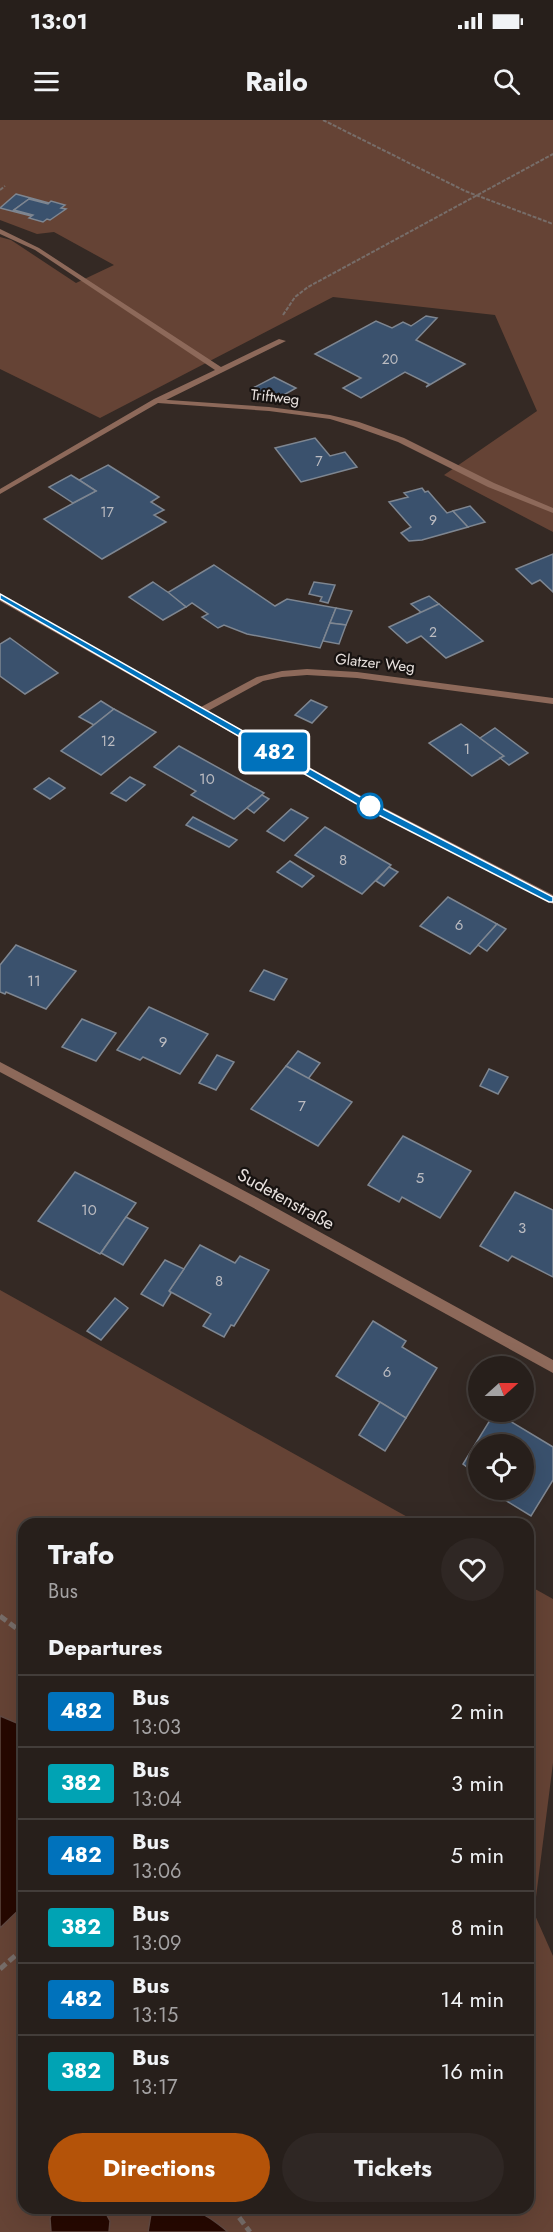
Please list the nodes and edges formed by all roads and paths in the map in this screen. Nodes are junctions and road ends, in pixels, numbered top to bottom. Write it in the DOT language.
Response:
graph roads {
  1 [pos="323,120"];
  2 [pos="553,154"];
  3 [pos="5,186"];
  4 [pos="0,190"];
  5 [pos="478,197"];
  6 [pos="553,224"];
  7 [pos="0,231"];
  8 [pos="282,341"];
  9 [pos="219,370"];
  10 [pos="156,401"];
  11 [pos="0,492"];
  12 [pos="553,511"];
  13 [pos="0,597"];
  14 [pos="553,702"];
  15 [pos="202,710"];
  16 [pos="553,900"];
  17 [pos="0,1067"];
  18 [pos="553,1367"];
  19 [pos="0,1616"];
  20 [pos="18,1630"];
  21 [pos="18,1953"];
  22 [pos="0,1969"];
  23 [pos="236,2214"];
  24 [pos="250,2232"];
  1 -- 5 [label="path"];
  2 -- 5 [label="path"];
  3 -- 4 [label="path"];
  5 -- 6 [label="path"];
  5 -- 8 [label="path"];
  7 -- 9 [label="street"];
  8 -- 9 [label="street"];
  9 -- 10 [label="street"];
  10 -- 11 [label="street"];
  10 -- 12 [label="street, Triftweg"];
  13 -- 15 [label="street"];
  14 -- 15 [label="street, Glatzer Weg"];
  15 -- 16 [label="street"];
  17 -- 18 [label="street, Sudetenstraße"];
  19 -- 20 [label="path"];
  21 -- 22 [label="path"];
  23 -- 24 [label="path"];
}
